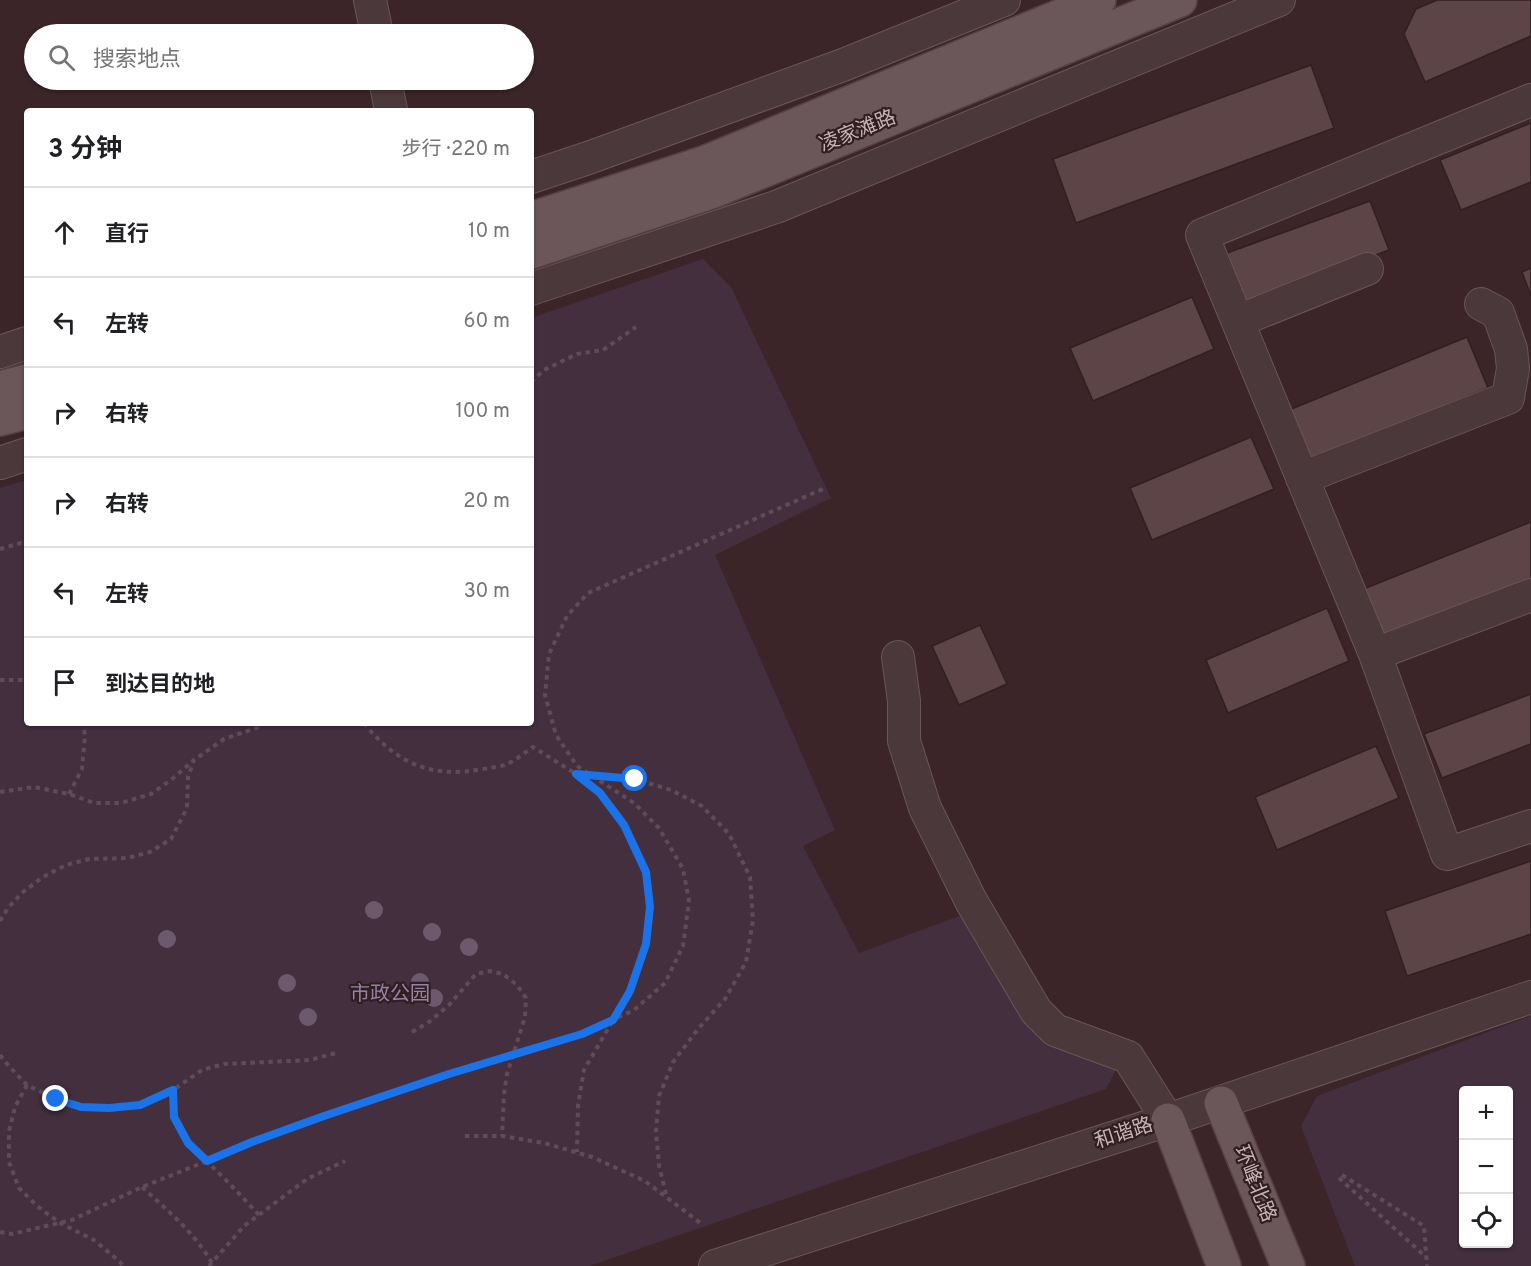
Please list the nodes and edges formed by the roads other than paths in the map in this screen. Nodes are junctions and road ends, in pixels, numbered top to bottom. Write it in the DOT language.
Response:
graph roads {
  1 [pos="370,0"];
  2 [pos="1004,0"];
  3 [pos="1099,0"];
  4 [pos="1180,0"];
  5 [pos="1280,0"];
  6 [pos="375,24"];
  7 [pos="387,90"];
  8 [pos="1531,100"];
  9 [pos="391,108"];
  10 [pos="534,176"];
  11 [pos="534,218"];
  12 [pos="534,251"];
  13 [pos="1367,269"];
  14 [pos="534,288"];
  15 [pos="1481,304"];
  16 [pos="1238,321"];
  17 [pos="24,345"];
  18 [pos="0,352"];
  19 [pos="24,382"];
  20 [pos="0,388"];
  21 [pos="24,413"];
  22 [pos="0,419"];
  23 [pos="24,455"];
  24 [pos="0,463"];
  25 [pos="1302,478"];
  26 [pos="1531,595"];
  27 [pos="1375,654"];
  28 [pos="898,657"];
  29 [pos="1531,826"];
  30 [pos="1531,997"];
  31 [pos="1221,1103"];
  32 [pos="1168,1120"];
  33 [pos="715,1266"];
  34 [pos="1224,1266"];
  35 [pos="1288,1266"];
  1 -- 6 [label="street"];
  2 -- 10 [label="street"];
  3 -- 11 [label="main road, 凌家滩路"];
  4 -- 12 [label="main road, 凌家滩路"];
  5 -- 14 [label="street"];
  7 -- 9 [label="street"];
  8 -- 16 [label="street"];
  13 -- 16 [label="street"];
  15 -- 25 [label="street"];
  16 -- 25 [label="street"];
  17 -- 18 [label="street"];
  19 -- 20 [label="main road"];
  21 -- 22 [label="main road"];
  23 -- 24 [label="street"];
  25 -- 27 [label="street"];
  26 -- 27 [label="street"];
  27 -- 29 [label="street"];
  28 -- 32 [label="street"];
  30 -- 31 [label="street, 和谐路"];
  31 -- 32 [label="street, 和谐路"];
  31 -- 35 [label="main road, 环峰北路"];
  32 -- 33 [label="street, 和谐路"];
  32 -- 34 [label="main road"];
}
